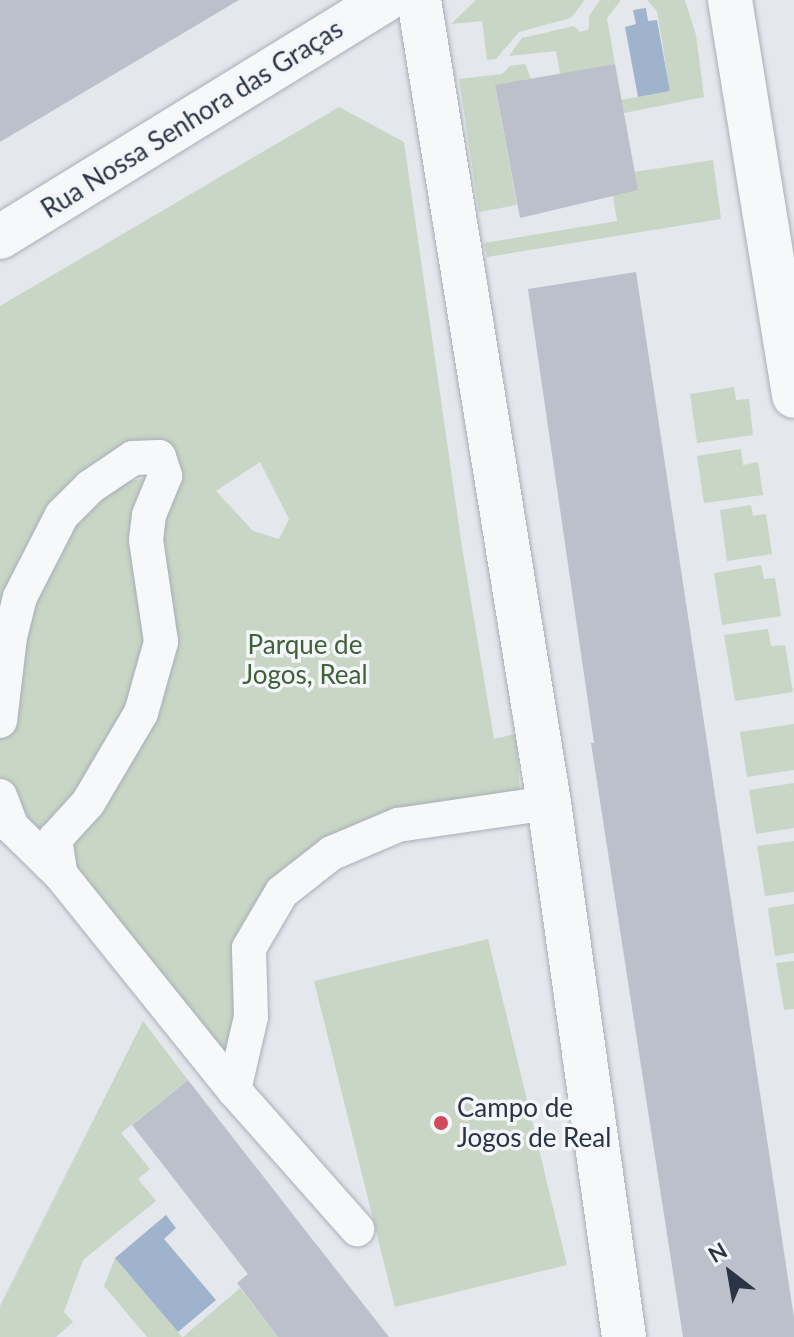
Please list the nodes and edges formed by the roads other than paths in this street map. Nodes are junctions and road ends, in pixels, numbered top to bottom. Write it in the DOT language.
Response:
graph roads {
  1 [pos="385,0"];
  2 [pos="419,0"];
  3 [pos="730,0"];
  4 [pos="0,237"];
  5 [pos="794,396"];
  6 [pos="0,721"];
  7 [pos="549,803"];
  8 [pos="4,813"];
  9 [pos="61,875"];
  10 [pos="234,1090"];
  11 [pos="357,1229"];
  12 [pos="624,1337"];
  1 -- 4 [label="street, Rua Nossa Senhora das Graças"];
  2 -- 7 [label="street"];
  3 -- 5 [label="street"];
  6 -- 9 [label="street"];
  7 -- 10 [label="street"];
  7 -- 12 [label="street"];
  8 -- 9 [label="street"];
  9 -- 10 [label="street"];
  10 -- 11 [label="street"];
}
